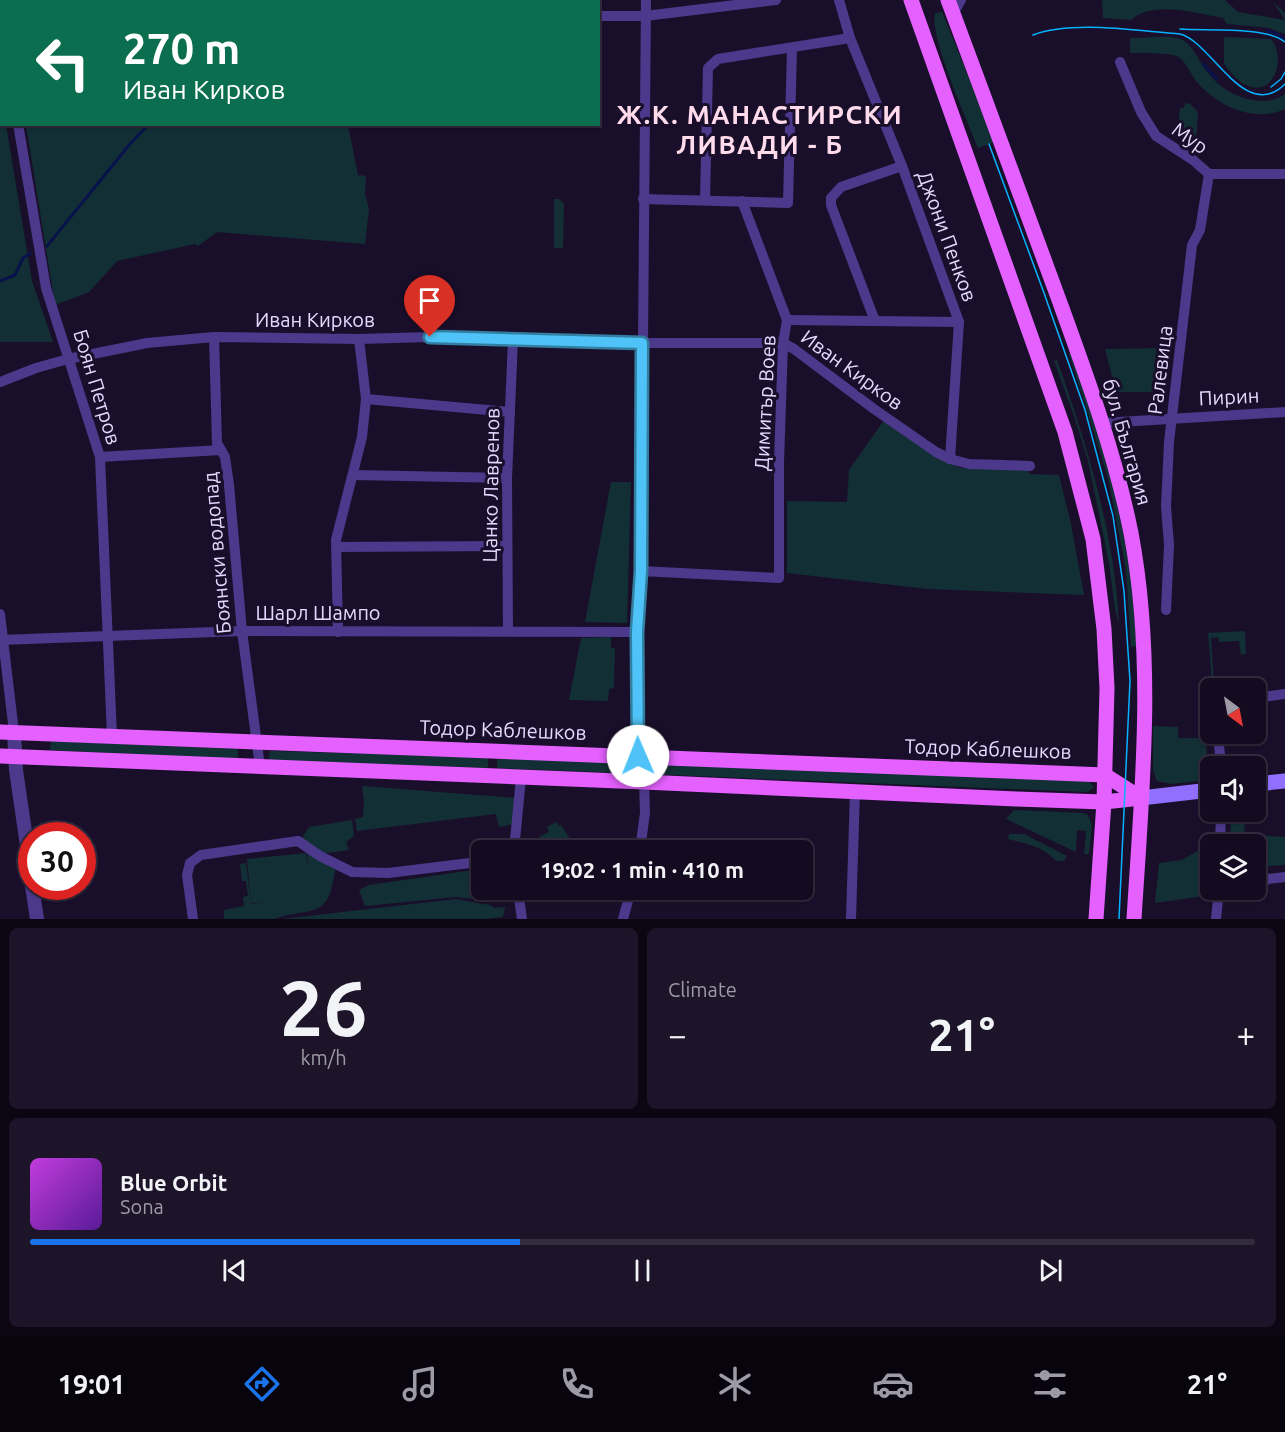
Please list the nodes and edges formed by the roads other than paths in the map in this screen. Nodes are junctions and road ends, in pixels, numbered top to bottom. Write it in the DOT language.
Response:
graph roads {
  1 [pos="645,0"];
  2 [pos="776,0"];
  3 [pos="839,0"];
  4 [pos="912,0"];
  5 [pos="954,5"];
  6 [pos="600,16"];
  7 [pos="645,16"];
  8 [pos="850,38"];
  9 [pos="792,48"];
  10 [pos="1120,62"];
  11 [pos="18,126"];
  12 [pos="902,166"];
  13 [pos="1209,174"];
  14 [pos="1285,174"];
  15 [pos="643,199"];
  16 [pos="705,200"];
  17 [pos="742,201"];
  18 [pos="787,320"];
  19 [pos="875,321"];
  20 [pos="959,322"];
  21 [pos="214,338"];
  22 [pos="359,339"];
  23 [pos="513,339"];
  24 [pos="642,343"];
  25 [pos="783,343"];
  26 [pos="68,359"];
  27 [pos="0,382"];
  28 [pos="366,399"];
  29 [pos="510,412"];
  30 [pos="1285,412"];
  31 [pos="1172,418"];
  32 [pos="1103,423"];
  33 [pos="220,450"];
  34 [pos="100,457"];
  35 [pos="950,459"];
  36 [pos="1030,466"];
  37 [pos="354,475"];
  38 [pos="507,478"];
  39 [pos="507,546"];
  40 [pos="336,547"];
  41 [pos="641,571"];
  42 [pos="1166,610"];
  43 [pos="0,614"];
  44 [pos="242,631"];
  45 [pos="508,631"];
  46 [pos="338,632"];
  47 [pos="637,632"];
  48 [pos="108,635"];
  49 [pos="1,640"];
  50 [pos="1285,694"];
  51 [pos="1266,697"];
  52 [pos="7,732"];
  53 [pos="112,736"];
  54 [pos="256,742"];
  55 [pos="638,756"];
  56 [pos="8,757"];
  57 [pos="260,767"];
  58 [pos="1105,775"];
  59 [pos="521,778"];
  60 [pos="1285,781"];
  61 [pos="644,782"];
  62 [pos="1266,783"];
  63 [pos="855,791"];
  64 [pos="1200,791"];
  65 [pos="1141,798"];
  66 [pos="1104,802"];
  67 [pos="21,822"];
  68 [pos="515,840"];
  69 [pos="641,840"];
  70 [pos="471,863"];
  71 [pos="1285,877"];
  72 [pos="1266,881"];
  73 [pos="34,900"];
  74 [pos="519,900"];
  75 [pos="628,900"];
  76 [pos="1218,900"];
  77 [pos="37,919"];
  78 [pos="193,919"];
  79 [pos="522,919"];
  80 [pos="623,919"];
  81 [pos="851,919"];
  82 [pos="1096,919"];
  83 [pos="1134,919"];
  84 [pos="1216,919"];
  1 -- 7 [label="street"];
  2 -- 7 [label="street"];
  3 -- 8 [label="street, Джони Пенков"];
  4 -- 58 [label="main road"];
  5 -- 32 [label="main road, бул. България"];
  6 -- 7 [label="street"];
  7 -- 15 [label="street"];
  8 -- 9 [label="street"];
  8 -- 12 [label="street, Джони Пенков"];
  9 -- 16 [label="street"];
  9 -- 17 [label="street"];
  10 -- 13 [label="street, Мур"];
  11 -- 26 [label="street, Боян Петров"];
  12 -- 19 [label="street"];
  12 -- 20 [label="street, Джони Пенков"];
  13 -- 14 [label="street, Мур"];
  13 -- 31 [label="street, Ралевица"];
  15 -- 16 [label="street"];
  15 -- 24 [label="street"];
  16 -- 17 [label="street"];
  17 -- 18 [label="street, Димитър Воев"];
  18 -- 19 [label="street"];
  18 -- 25 [label="street, Димитър Воев"];
  19 -- 20 [label="street"];
  20 -- 35 [label="street, Джони Пенков"];
  21 -- 22 [label="street, Иван Кирков"];
  21 -- 26 [label="street, Иван Кирков"];
  21 -- 33 [label="street, Боянски водопад"];
  22 -- 23 [label="street, Иван Кирков"];
  22 -- 28 [label="street"];
  23 -- 24 [label="street, Иван Кирков"];
  23 -- 29 [label="street, Цанко Лавренов"];
  24 -- 25 [label="street, Иван Кирков"];
  24 -- 41 [label="street"];
  25 -- 35 [label="street, Иван Кирков"];
  25 -- 41 [label="street, Димитър Воев"];
  26 -- 27 [label="street, Иван Кирков"];
  26 -- 34 [label="street, Боян Петров"];
  28 -- 29 [label="street"];
  28 -- 37 [label="street"];
  29 -- 38 [label="street, Цанко Лавренов"];
  30 -- 31 [label="street, Пирин"];
  31 -- 32 [label="street, Пирин"];
  31 -- 42 [label="street, Ралевица"];
  32 -- 65 [label="main road, бул. България"];
  33 -- 34 [label="street"];
  33 -- 44 [label="street, Боянски водопад"];
  34 -- 48 [label="street, Боян Петров"];
  35 -- 36 [label="street, Иван Кирков"];
  37 -- 38 [label="street"];
  37 -- 40 [label="street"];
  38 -- 39 [label="street, Цанко Лавренов"];
  39 -- 40 [label="street"];
  39 -- 45 [label="street, Цанко Лавренов"];
  40 -- 46 [label="street"];
  41 -- 47 [label="street"];
  43 -- 49 [label="street"];
  44 -- 46 [label="street, Шарл Шампо"];
  44 -- 48 [label="street, Шарл Шампо"];
  44 -- 54 [label="street, Боянски водопад"];
  45 -- 46 [label="street, Шарл Шампо"];
  45 -- 47 [label="street, Шарл Шампо"];
  47 -- 55 [label="street"];
  48 -- 49 [label="street, Шарл Шампо"];
  48 -- 53 [label="street, Боян Петров"];
  49 -- 52 [label="street"];
  50 -- 51 [label="street"];
  52 -- 53 [label="main road, Тодор Каблешков"];
  52 -- 56 [label="street"];
  53 -- 54 [label="main road, Тодор Каблешков"];
  54 -- 55 [label="main road, Тодор Каблешков"];
  54 -- 57 [label="street, Боянски водопад"];
  55 -- 58 [label="main road, Тодор Каблешков"];
  56 -- 57 [label="main road"];
  56 -- 67 [label="street"];
  57 -- 59 [label="main road"];
  58 -- 65 [label="main road"];
  58 -- 66 [label="main road"];
  59 -- 61 [label="main road"];
  59 -- 68 [label="street"];
  60 -- 62 [label="main road"];
  61 -- 63 [label="main road"];
  61 -- 69 [label="street"];
  63 -- 66 [label="main road"];
  63 -- 81 [label="street"];
  64 -- 65 [label="main road"];
  65 -- 66 [label="main road"];
  65 -- 83 [label="main road, бул. България"];
  66 -- 82 [label="main road"];
  70 -- 78 [label="street"];
  71 -- 72 [label="street"];
  73 -- 77 [label="street"];
  74 -- 79 [label="street"];
  75 -- 80 [label="street"];
  76 -- 84 [label="street"];
}
